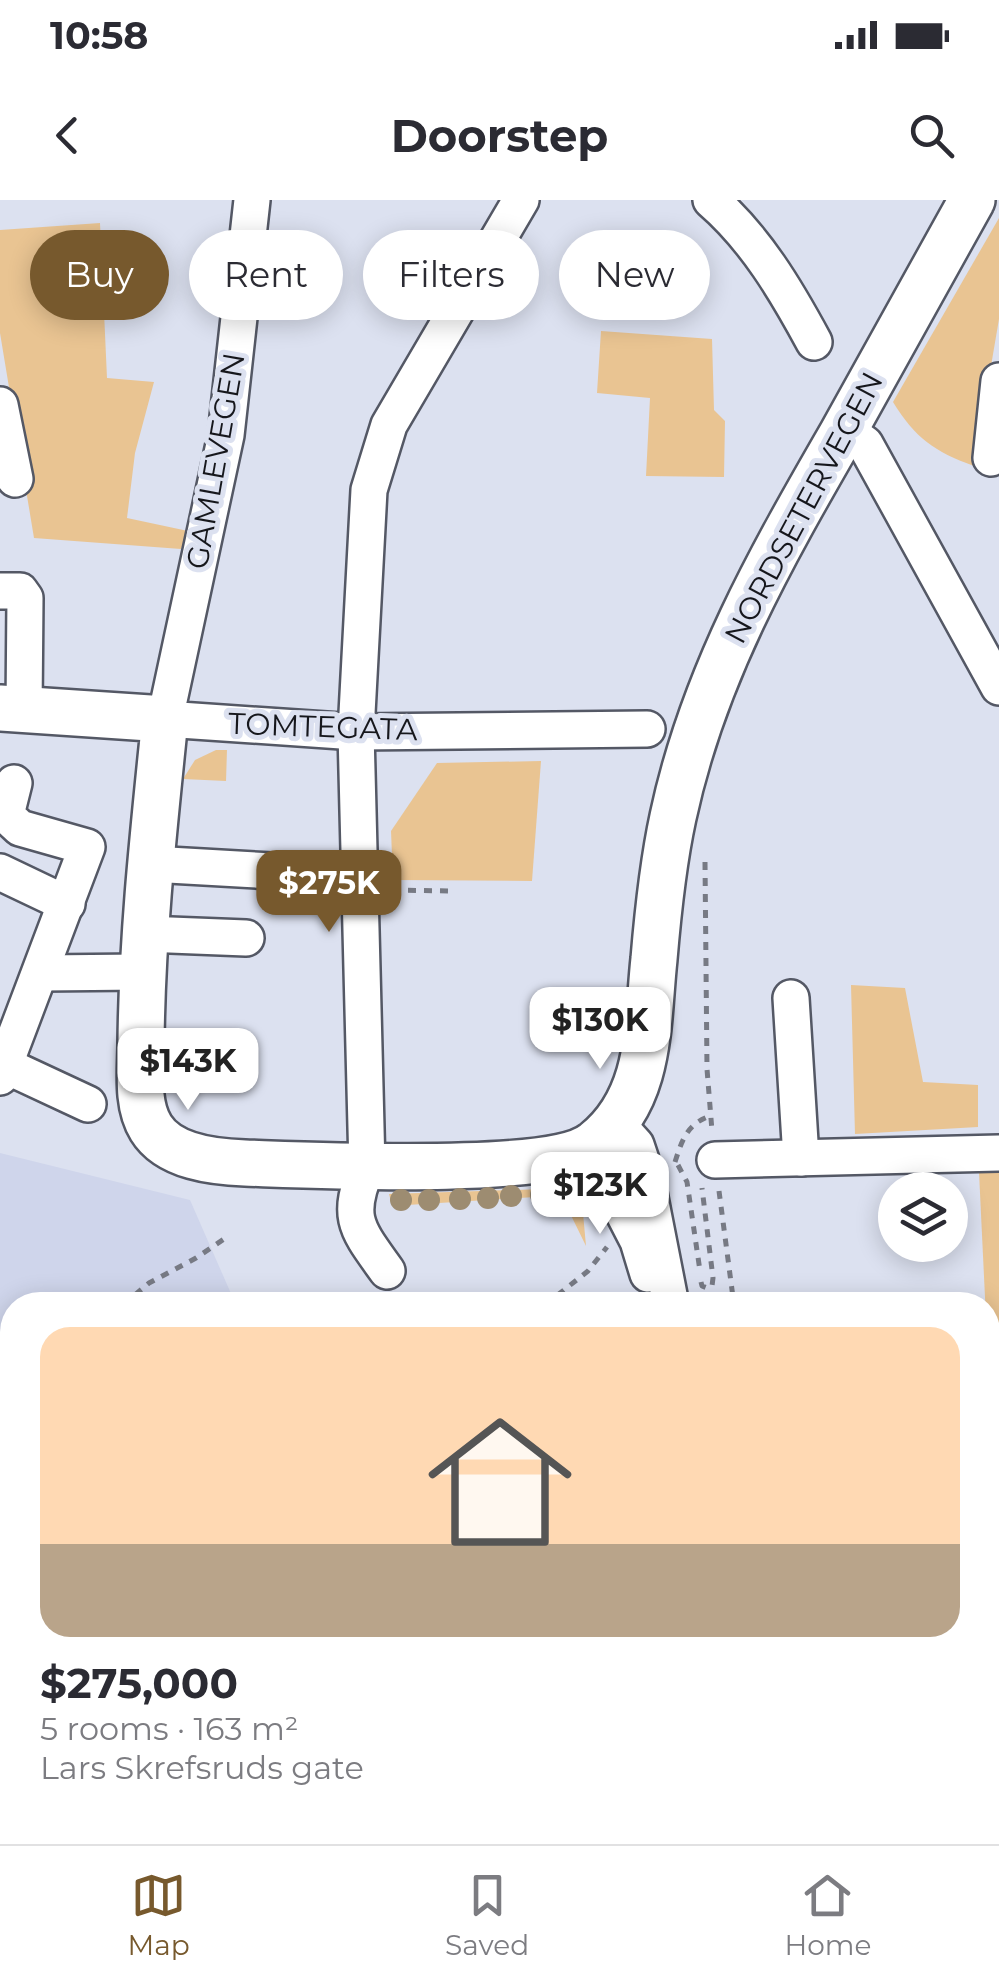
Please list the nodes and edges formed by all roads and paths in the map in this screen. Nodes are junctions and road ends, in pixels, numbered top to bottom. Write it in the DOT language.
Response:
graph roads {
  1 [pos="252,200"];
  2 [pos="521,200"];
  3 [pos="710,200"];
  4 [pos="972,200"];
  5 [pos="814,342"];
  6 [pos="999,381"];
  7 [pos="0,405"];
  8 [pos="844,429"];
  9 [pos="991,458"];
  10 [pos="15,478"];
  11 [pos="0,591"];
  12 [pos="999,687"];
  13 [pos="12,709"];
  14 [pos="165,719"];
  15 [pos="646,729"];
  16 [pos="356,732"];
  17 [pos="14,782"];
  18 [pos="705,848"];
  19 [pos="151,864"];
  20 [pos="272,871"];
  21 [pos="0,872"];
  22 [pos="360,890"];
  23 [pos="454,891"];
  24 [pos="66,904"];
  25 [pos="246,938"];
  26 [pos="144,953"];
  27 [pos="42,972"];
  28 [pos="790,998"];
  29 [pos="2,1068"];
  30 [pos="88,1104"];
  31 [pos="710,1116"];
  32 [pos="603,1136"];
  33 [pos="367,1152"];
  34 [pos="999,1153"];
  35 [pos="706,1158"];
  36 [pos="800,1158"];
  37 [pos="675,1162"];
  38 [pos="661,1164"];
  39 [pos="227,1237"];
  40 [pos="608,1245"];
  41 [pos="387,1271"];
  42 [pos="138,1292"];
  43 [pos="561,1292"];
  44 [pos="653,1292"];
  45 [pos="669,1292"];
  46 [pos="732,1292"];
  1 -- 14 [label="street, GAMLEVEGEN"];
  2 -- 16 [label="street"];
  3 -- 5 [label="street"];
  4 -- 8 [label="main road, NORDSETERVEGEN"];
  6 -- 9 [label="street"];
  7 -- 10 [label="street"];
  8 -- 12 [label="street"];
  8 -- 32 [label="main road, NORDSETERVEGEN"];
  11 -- 13 [label="street"];
  13 -- 14 [label="main road, TOMTEGATA"];
  14 -- 16 [label="street, TOMTEGATA"];
  14 -- 19 [label="main road"];
  15 -- 16 [label="street, TOMTEGATA"];
  16 -- 22 [label="street"];
  17 -- 24 [label="street"];
  18 -- 31 [label="path"];
  19 -- 20 [label="street"];
  19 -- 26 [label="main road"];
  21 -- 24 [label="street"];
  22 -- 23 [label="path"];
  22 -- 33 [label="street"];
  24 -- 27 [label="street"];
  25 -- 26 [label="street"];
  26 -- 27 [label="street"];
  26 -- 33 [label="main road"];
  27 -- 29 [label="street"];
  28 -- 36 [label="street"];
  29 -- 30 [label="street"];
  31 -- 35 [label="path"];
  31 -- 37 [label="path"];
  32 -- 33 [label="main road"];
  32 -- 44 [label="street"];
  32 -- 45 [label="street"];
  33 -- 41 [label="street"];
  34 -- 36 [label="street"];
  35 -- 36 [label="street"];
  35 -- 37 [label="path"];
  35 -- 46 [label="path"];
  37 -- 38 [label="path"];
  39 -- 42 [label="path"];
  40 -- 43 [label="path"];
}
